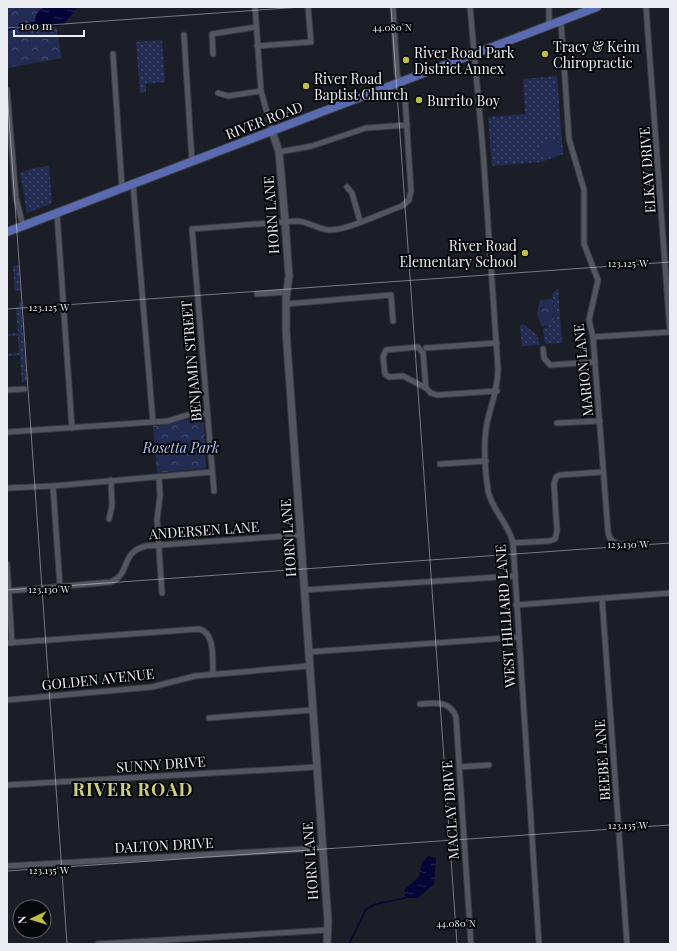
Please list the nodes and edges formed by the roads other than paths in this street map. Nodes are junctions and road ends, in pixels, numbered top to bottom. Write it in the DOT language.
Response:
graph roads {
  1 [pos="254,7"];
  2 [pos="308,7"];
  3 [pos="393,7"];
  4 [pos="470,7"];
  5 [pos="548,7"];
  6 [pos="597,7"];
  7 [pos="646,7"];
  8 [pos="561,21"];
  9 [pos="550,25"];
  10 [pos="256,28"];
  11 [pos="184,35"];
  12 [pos="257,46"];
  13 [pos="113,54"];
  14 [pos="213,54"];
  15 [pos="473,54"];
  16 [pos="399,82"];
  17 [pos="7,90"];
  18 [pos="261,91"];
  19 [pos="218,94"];
  20 [pos="407,125"];
  21 [pos="272,131"];
  22 [pos="279,152"];
  23 [pos="192,162"];
  24 [pos="133,184"];
  25 [pos="347,187"];
  26 [pos="122,188"];
  27 [pos="57,213"];
  28 [pos="285,221"];
  29 [pos="360,222"];
  30 [pos="23,226"];
  31 [pos="7,232"];
  32 [pos="287,292"];
  33 [pos="257,294"];
  34 [pos="286,304"];
  35 [pos="393,321"];
  36 [pos="670,332"];
  37 [pos="593,337"];
  38 [pos="497,343"];
  39 [pos="426,348"];
  40 [pos="543,348"];
  41 [pos="595,362"];
  42 [pos="426,388"];
  43 [pos="24,389"];
  44 [pos="7,390"];
  45 [pos="497,391"];
  46 [pos="207,414"];
  47 [pos="600,421"];
  48 [pos="153,422"];
  49 [pos="557,423"];
  50 [pos="72,428"];
  51 [pos="7,432"];
  52 [pos="486,461"];
  53 [pos="440,464"];
  54 [pos="212,472"];
  55 [pos="603,472"];
  56 [pos="159,476"];
  57 [pos="111,480"];
  58 [pos="53,486"];
  59 [pos="7,488"];
  60 [pos="214,491"];
  61 [pos="109,519"];
  62 [pos="301,535"];
  63 [pos="513,543"];
  64 [pos="625,544"];
  65 [pos="159,545"];
  66 [pos="7,564"];
  67 [pos="515,576"];
  68 [pos="60,587"];
  69 [pos="304,590"];
  70 [pos="9,591"];
  71 [pos="162,592"];
  72 [pos="670,593"];
  73 [pos="602,598"];
  74 [pos="516,605"];
  75 [pos="519,637"];
  76 [pos="9,643"];
  77 [pos="308,652"];
  78 [pos="309,666"];
  79 [pos="213,674"];
  80 [pos="7,700"];
  81 [pos="420,704"];
  82 [pos="312,710"];
  83 [pos="209,718"];
  84 [pos="489,765"];
  85 [pos="317,767"];
  86 [pos="459,767"];
  87 [pos="7,785"];
  88 [pos="322,848"];
  89 [pos="7,866"];
  90 [pos="328,930"];
  91 [pos="98,944"];
  92 [pos="327,944"];
  93 [pos="471,944"];
  94 [pos="539,944"];
  95 [pos="627,944"];
  1 -- 10 [label="street"];
  2 -- 12 [label="street"];
  3 -- 16 [label="street"];
  4 -- 15 [label="street, WEST HILLIARD LANE"];
  5 -- 9 [label="street"];
  6 -- 8 [label="main road, RIVER ROAD"];
  7 -- 36 [label="street, ELKAY DRIVE"];
  8 -- 9 [label="main road, RIVER ROAD"];
  8 -- 37 [label="street, MARION LANE"];
  9 -- 15 [label="main road, RIVER ROAD"];
  10 -- 12 [label="street"];
  10 -- 14 [label="street"];
  11 -- 23 [label="street"];
  12 -- 18 [label="street"];
  13 -- 26 [label="street"];
  15 -- 16 [label="main road, RIVER ROAD"];
  15 -- 38 [label="street, WEST HILLIARD LANE"];
  16 -- 20 [label="street"];
  16 -- 21 [label="main road, RIVER ROAD"];
  17 -- 30 [label="street"];
  18 -- 19 [label="street"];
  18 -- 21 [label="street"];
  20 -- 22 [label="street"];
  20 -- 29 [label="street"];
  21 -- 22 [label="street, HORN LANE"];
  21 -- 23 [label="main road, RIVER ROAD"];
  22 -- 28 [label="street, HORN LANE"];
  23 -- 24 [label="main road, RIVER ROAD"];
  24 -- 26 [label="main road, RIVER ROAD"];
  24 -- 48 [label="street"];
  25 -- 29 [label="street"];
  26 -- 27 [label="main road, RIVER ROAD"];
  27 -- 30 [label="main road, RIVER ROAD"];
  27 -- 50 [label="street"];
  28 -- 29 [label="street"];
  28 -- 32 [label="street, HORN LANE"];
  28 -- 46 [label="street, BENJAMIN STREET"];
  30 -- 31 [label="main road, RIVER ROAD"];
  32 -- 33 [label="street"];
  32 -- 34 [label="street, HORN LANE"];
  34 -- 35 [label="street"];
  34 -- 62 [label="street, HORN LANE"];
  36 -- 37 [label="street"];
  37 -- 41 [label="street, MARION LANE"];
  38 -- 39 [label="street"];
  38 -- 45 [label="street, WEST HILLIARD LANE"];
  40 -- 41 [label="street"];
  41 -- 47 [label="street, MARION LANE"];
  42 -- 42 [label="street"];
  42 -- 45 [label="street"];
  43 -- 44 [label="street"];
  45 -- 52 [label="street, WEST HILLIARD LANE"];
  46 -- 48 [label="street"];
  46 -- 54 [label="street, BENJAMIN STREET"];
  47 -- 49 [label="street"];
  47 -- 55 [label="street, MARION LANE"];
  48 -- 50 [label="street"];
  50 -- 51 [label="street"];
  52 -- 53 [label="street"];
  52 -- 63 [label="street, WEST HILLIARD LANE"];
  54 -- 56 [label="street"];
  54 -- 60 [label="street, BENJAMIN STREET"];
  55 -- 63 [label="street"];
  55 -- 64 [label="street, MARION LANE"];
  56 -- 57 [label="street"];
  56 -- 65 [label="street"];
  57 -- 58 [label="street"];
  57 -- 61 [label="street"];
  58 -- 59 [label="street"];
  58 -- 68 [label="street"];
  62 -- 65 [label="street, ANDERSEN LANE"];
  62 -- 69 [label="street, HORN LANE"];
  63 -- 67 [label="street, WEST HILLIARD LANE"];
  65 -- 68 [label="street, ANDERSEN LANE"];
  65 -- 71 [label="street"];
  66 -- 70 [label="street"];
  67 -- 69 [label="street"];
  67 -- 74 [label="street, WEST HILLIARD LANE"];
  68 -- 70 [label="street, ANDERSEN LANE"];
  69 -- 77 [label="street, HORN LANE"];
  70 -- 76 [label="street"];
  72 -- 73 [label="street"];
  73 -- 74 [label="street"];
  73 -- 95 [label="street, BEEBE LANE"];
  74 -- 75 [label="street, WEST HILLIARD LANE"];
  75 -- 77 [label="street"];
  75 -- 94 [label="street, WEST HILLIARD LANE"];
  76 -- 79 [label="street"];
  77 -- 78 [label="street, HORN LANE"];
  78 -- 79 [label="street, GOLDEN AVENUE"];
  78 -- 82 [label="street, HORN LANE"];
  79 -- 80 [label="street, GOLDEN AVENUE"];
  81 -- 86 [label="street, MACLAY DRIVE"];
  82 -- 83 [label="street"];
  82 -- 85 [label="street, HORN LANE"];
  84 -- 86 [label="street"];
  85 -- 87 [label="street, SUNNY DRIVE"];
  85 -- 88 [label="street, HORN LANE"];
  86 -- 93 [label="street, MACLAY DRIVE"];
  88 -- 89 [label="street, DALTON DRIVE"];
  88 -- 90 [label="street, HORN LANE"];
  90 -- 91 [label="street"];
  90 -- 92 [label="street, HORN LANE"];
}
